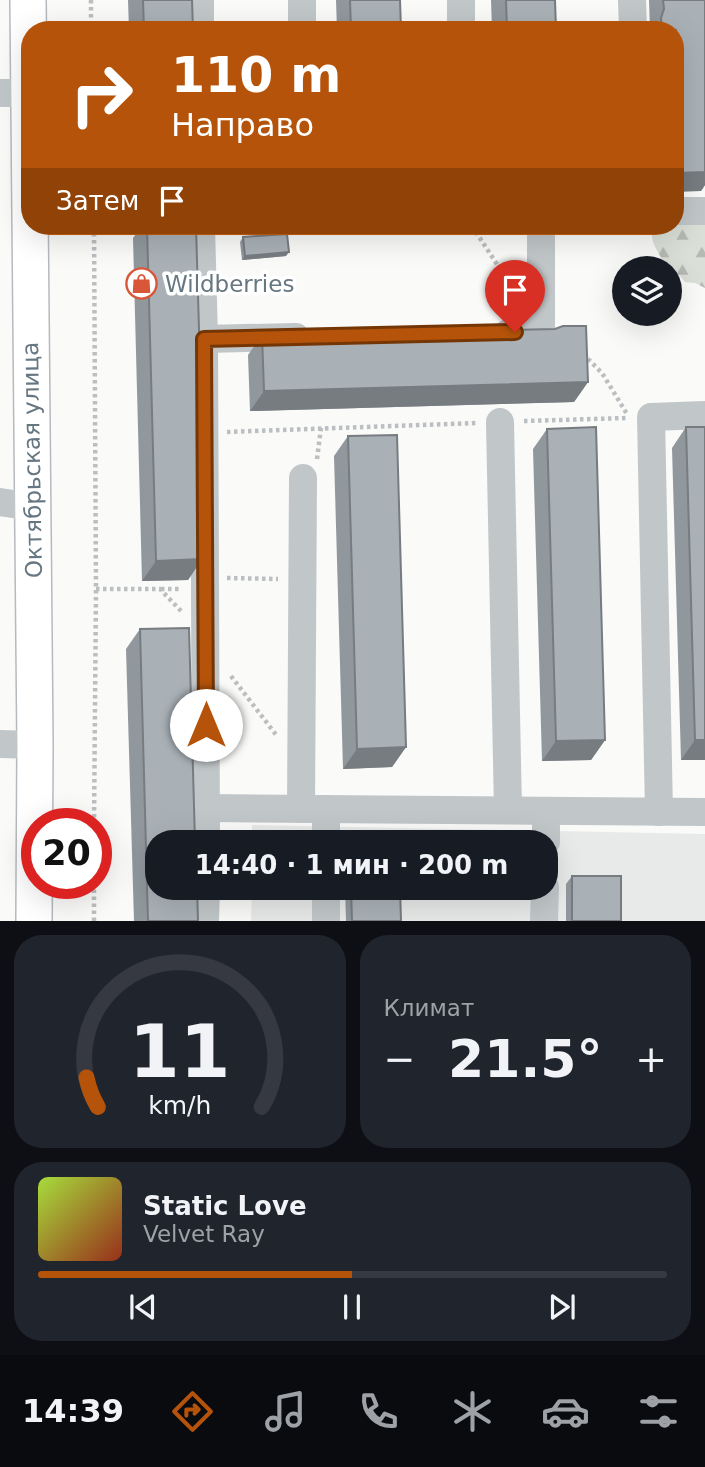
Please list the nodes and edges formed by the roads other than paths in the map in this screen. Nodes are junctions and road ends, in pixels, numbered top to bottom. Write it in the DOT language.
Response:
graph roads {
  1 [pos="27,0"];
  2 [pos="200,0"];
  3 [pos="302,0"];
  4 [pos="461,0"];
  5 [pos="632,0"];
  6 [pos="27,21"];
  7 [pos="200,21"];
  8 [pos="302,21"];
  9 [pos="461,21"];
  10 [pos="633,21"];
  11 [pos="0,93"];
  12 [pos="21,93"];
  13 [pos="684,211"];
  14 [pos="705,211"];
  15 [pos="29,235"];
  16 [pos="201,235"];
  17 [pos="541,235"];
  18 [pos="487,333"];
  19 [pos="325,337"];
  20 [pos="204,339"];
  21 [pos="705,415"];
  22 [pos="500,422"];
  23 [pos="303,478"];
  24 [pos="16,505"];
  25 [pos="0,744"];
  26 [pos="35,744"];
  27 [pos="207,808"];
  28 [pos="313,809"];
  29 [pos="508,810"];
  30 [pos="546,811"];
  31 [pos="659,812"];
  32 [pos="705,812"];
  33 [pos="206,830"];
  34 [pos="321,830"];
  35 [pos="546,830"];
  36 [pos="206,900"];
  37 [pos="326,900"];
  38 [pos="545,900"];
  39 [pos="34,921"];
  40 [pos="205,921"];
  41 [pos="326,921"];
  42 [pos="544,921"];
  1 -- 6 [label="main road, Октябрьская улица"];
  2 -- 7 [label="lane"];
  3 -- 8 [label="lane"];
  4 -- 9 [label="lane"];
  5 -- 10 [label="lane"];
  11 -- 12 [label="lane"];
  13 -- 14 [label="lane"];
  15 -- 24 [label="main road, Октябрьская улица"];
  16 -- 20 [label="lane"];
  17 -- 18 [label="lane"];
  19 -- 20 [label="lane"];
  20 -- 27 [label="lane"];
  21 -- 31 [label="lane"];
  22 -- 29 [label="lane"];
  23 -- 28 [label="lane"];
  24 -- 26 [label="main road, Октябрьская улица"];
  25 -- 26 [label="lane"];
  26 -- 39 [label="main road, Октябрьская улица"];
  27 -- 28 [label="lane"];
  27 -- 33 [label="lane"];
  28 -- 29 [label="lane"];
  28 -- 34 [label="lane"];
  29 -- 30 [label="lane"];
  30 -- 31 [label="lane"];
  30 -- 35 [label="lane"];
  31 -- 32 [label="lane"];
  36 -- 40 [label="lane"];
  37 -- 41 [label="lane"];
  38 -- 42 [label="lane"];
}
